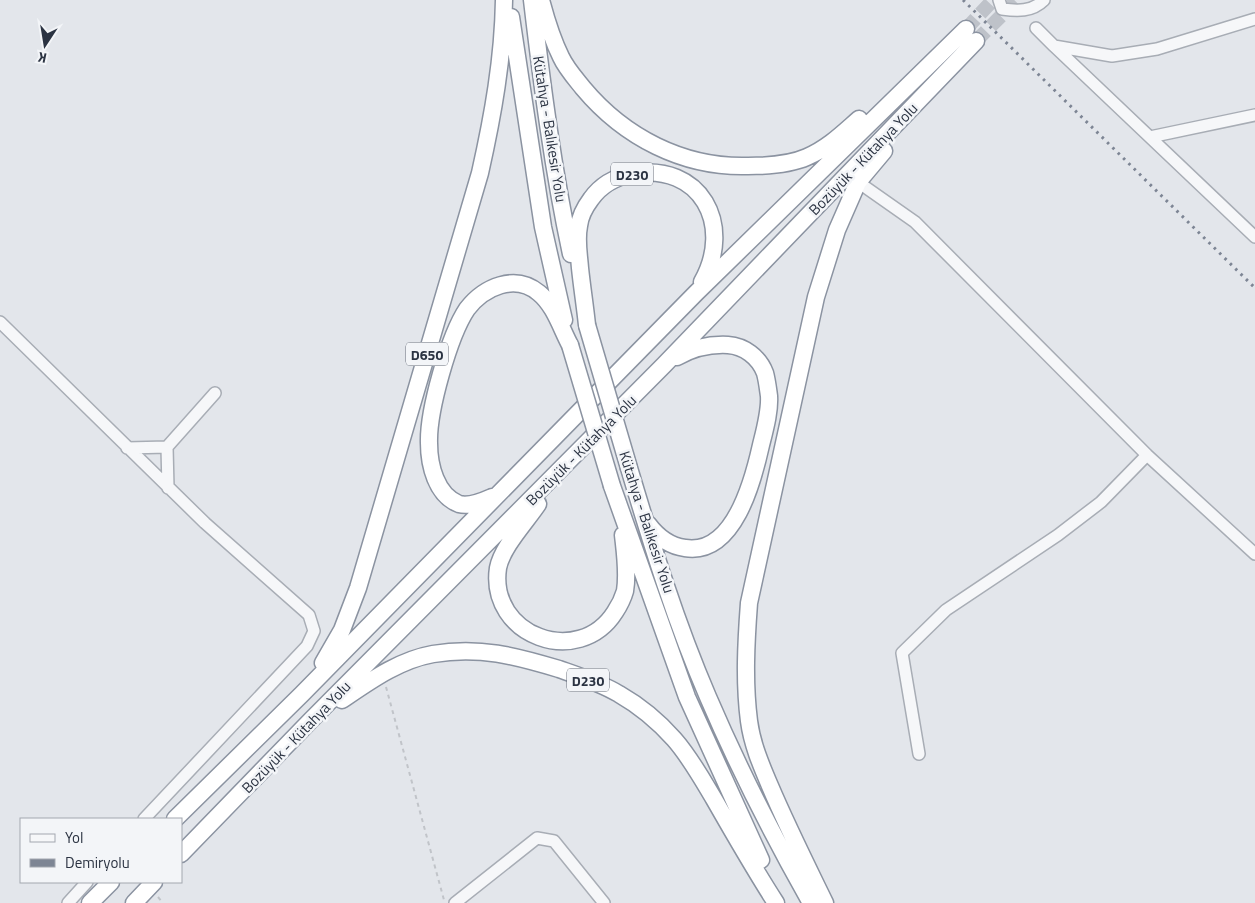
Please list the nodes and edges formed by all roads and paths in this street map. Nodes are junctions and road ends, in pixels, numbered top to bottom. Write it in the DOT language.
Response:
graph roads {
  1 [pos="504,0"];
  2 [pos="509,0"];
  3 [pos="532,0"];
  4 [pos="541,0"];
  5 [pos="999,0"];
  6 [pos="1044,0"];
  7 [pos="1255,19"];
  8 [pos="1036,28"];
  9 [pos="971,35"];
  10 [pos="1054,46"];
  11 [pos="1255,115"];
  12 [pos="1150,137"];
  13 [pos="858,182"];
  14 [pos="1255,238"];
  15 [pos="696,293"];
  16 [pos="0,322"];
  17 [pos="587,325"];
  18 [pos="570,345"];
  19 [pos="664,365"];
  20 [pos="214,393"];
  21 [pos="167,447"];
  22 [pos="127,448"];
  23 [pos="1147,455"];
  24 [pos="564,468"];
  25 [pos="612,486"];
  26 [pos="168,488"];
  27 [pos="495,496"];
  28 [pos="644,519"];
  29 [pos="1255,554"];
  30 [pos="386,672"];
  31 [pos="302,694"];
  32 [pos="311,720"];
  33 [pos="920,754"];
  34 [pos="145,818"];
  35 [pos="176,818"];
  36 [pos="182,853"];
  37 [pos="86,883"];
  38 [pos="110,883"];
  39 [pos="153,883"];
  40 [pos="68,903"];
  41 [pos="90,903"];
  42 [pos="134,903"];
  43 [pos="445,903"];
  44 [pos="455,903"];
  45 [pos="604,903"];
  46 [pos="776,903"];
  47 [pos="784,903"];
  48 [pos="811,903"];
  49 [pos="825,903"];
  1 -- 31 [label="highway, D650"];
  2 -- 18 [label="highway, Kütahya - Balıkesir Yolu"];
  3 -- 17 [label="highway, Kütahya - Balıkesir Yolu"];
  4 -- 9 [label="highway"];
  5 -- 6 [label="street"];
  7 -- 10 [label="street"];
  8 -- 10 [label="street"];
  9 -- 13 [label="highway"];
  9 -- 15 [label="highway, Bozüyük - Kütahya Yolu"];
  9 -- 19 [label="highway, Bozüyük - Kütahya Yolu"];
  10 -- 12 [label="street"];
  11 -- 12 [label="street"];
  12 -- 14 [label="street"];
  13 -- 23 [label="street"];
  13 -- 49 [label="highway"];
  15 -- 17 [label="highway, D230"];
  15 -- 27 [label="highway, Bozüyük - Kütahya Yolu / D230"];
  16 -- 22 [label="street"];
  17 -- 28 [label="highway, Kütahya - Balıkesir Yolu / D230, bridge"];
  18 -- 25 [label="highway, Kütahya - Balıkesir Yolu, bridge"];
  18 -- 27 [label="highway"];
  19 -- 24 [label="highway, Bozüyük - Kütahya Yolu / D230"];
  19 -- 28 [label="highway"];
  20 -- 21 [label="street"];
  21 -- 22 [label="street"];
  21 -- 26 [label="street"];
  22 -- 26 [label="street"];
  23 -- 29 [label="street"];
  23 -- 33 [label="street"];
  24 -- 25 [label="highway"];
  24 -- 32 [label="highway, Bozüyük - Kütahya Yolu / D230"];
  25 -- 47 [label="highway, Kütahya - Balıkesir Yolu"];
  26 -- 34 [label="street"];
  27 -- 31 [label="highway, Bozüyük - Kütahya Yolu / D230"];
  28 -- 48 [label="highway, Kütahya - Balıkesir Yolu / D230"];
  30 -- 32 [label="highway, D230"];
  30 -- 43 [label="path"];
  30 -- 46 [label="highway, D230"];
  31 -- 35 [label="highway, Bozüyük - Kütahya Yolu / D230"];
  32 -- 36 [label="highway, Bozüyük - Kütahya Yolu / D230"];
  37 -- 40 [label="street"];
  38 -- 41 [label="highway"];
  39 -- 42 [label="highway"];
  44 -- 45 [label="street"];
}
